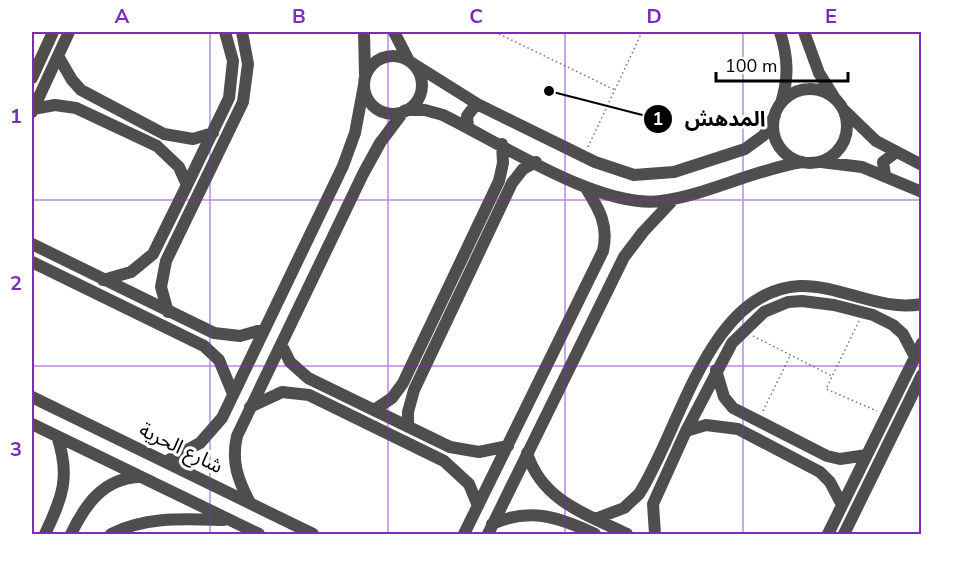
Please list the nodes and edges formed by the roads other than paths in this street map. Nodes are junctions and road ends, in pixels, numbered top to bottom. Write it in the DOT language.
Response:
graph roads {
  1 [pos="53,32"];
  2 [pos="69,32"];
  3 [pos="225,32"];
  4 [pos="242,32"];
  5 [pos="364,32"];
  6 [pos="394,32"];
  7 [pos="780,32"];
  8 [pos="804,32"];
  9 [pos="58,56"];
  10 [pos="411,62"];
  11 [pos="32,78"];
  12 [pos="364,80"];
  13 [pos="93,98"];
  14 [pos="838,102"];
  15 [pos="479,105"];
  16 [pos="778,109"];
  17 [pos="32,110"];
  18 [pos="405,111"];
  19 [pos="87,112"];
  20 [pos="468,127"];
  21 [pos="164,134"];
  22 [pos="213,134"];
  23 [pos="502,144"];
  24 [pos="157,146"];
  25 [pos="895,153"];
  26 [pos="729,155"];
  27 [pos="536,162"];
  28 [pos="808,162"];
  29 [pos="921,165"];
  30 [pos="343,166"];
  31 [pos="363,174"];
  32 [pos="885,175"];
  33 [pos="738,177"];
  34 [pos="187,185"];
  35 [pos="586,188"];
  36 [pos="921,192"];
  37 [pos="676,198"];
  38 [pos="32,244"];
  39 [pos="603,251"];
  40 [pos="153,254"];
  41 [pos="624,257"];
  42 [pos="166,261"];
  43 [pos="32,262"];
  44 [pos="103,280"];
  45 [pos="921,304"];
  46 [pos="276,305"];
  47 [pos="889,305"];
  48 [pos="744,310"];
  49 [pos="168,312"];
  50 [pos="296,314"];
  51 [pos="883,318"];
  52 [pos="753,320"];
  53 [pos="200,328"];
  54 [pos="265,328"];
  55 [pos="194,340"];
  56 [pos="921,343"];
  57 [pos="281,344"];
  58 [pos="915,357"];
  59 [pos="716,370"];
  60 [pos="921,375"];
  61 [pos="308,378"];
  62 [pos="301,392"];
  63 [pos="233,394"];
  64 [pos="32,397"];
  65 [pos="250,407"];
  66 [pos="374,410"];
  67 [pos="745,416"];
  68 [pos="222,418"];
  69 [pos="32,424"];
  70 [pos="408,427"];
  71 [pos="240,429"];
  72 [pos="738,429"];
  73 [pos="686,431"];
  74 [pos="877,435"];
  75 [pos="57,436"];
  76 [pos="889,441"];
  77 [pos="508,446"];
  78 [pos="450,447"];
  79 [pos="815,451"];
  80 [pos="527,453"];
  81 [pos="867,455"];
  82 [pos="444,460"];
  83 [pos="165,462"];
  84 [pos="809,465"];
  85 [pos="140,477"];
  86 [pos="644,486"];
  87 [pos="657,492"];
  88 [pos="250,503"];
  89 [pos="842,505"];
  90 [pos="478,506"];
  91 [pos="568,506"];
  92 [pos="56,510"];
  93 [pos="562,519"];
  94 [pos="595,519"];
  95 [pos="230,520"];
  96 [pos="77,521"];
  97 [pos="471,522"];
  98 [pos="490,530"];
  99 [pos="45,534"];
  100 [pos="71,534"];
  101 [pos="111,534"];
  102 [pos="260,534"];
  103 [pos="313,534"];
  104 [pos="464,534"];
  105 [pos="595,534"];
  106 [pos="627,534"];
  107 [pos="655,534"];
  108 [pos="828,534"];
  109 [pos="844,534"];
  1 -- 11 [label="street"];
  2 -- 9 [label="street"];
  3 -- 22 [label="street"];
  4 -- 42 [label="street"];
  5 -- 12 [label="street"];
  6 -- 10 [label="street"];
  7 -- 16 [label="street"];
  8 -- 14 [label="street"];
  9 -- 13 [label="street"];
  9 -- 17 [label="street"];
  10 -- 12 [label="street"];
  10 -- 15 [label="street"];
  10 -- 18 [label="street"];
  12 -- 18 [label="street"];
  12 -- 30 [label="street"];
  13 -- 19 [label="street"];
  13 -- 21 [label="street"];
  14 -- 16 [label="street"];
  14 -- 25 [label="street"];
  14 -- 28 [label="street"];
  15 -- 20 [label="street"];
  15 -- 26 [label="street"];
  16 -- 26 [label="street"];
  16 -- 28 [label="street"];
  17 -- 19 [label="street"];
  18 -- 20 [label="street"];
  18 -- 31 [label="street"];
  19 -- 24 [label="street"];
  20 -- 23 [label="street"];
  21 -- 22 [label="street"];
  21 -- 24 [label="street"];
  22 -- 34 [label="street"];
  23 -- 27 [label="street"];
  23 -- 66 [label="street"];
  24 -- 34 [label="street"];
  25 -- 29 [label="street"];
  25 -- 32 [label="street"];
  26 -- 33 [label="street"];
  27 -- 35 [label="street"];
  27 -- 70 [label="street"];
  28 -- 32 [label="street"];
  28 -- 33 [label="street"];
  30 -- 31 [label="street"];
  30 -- 46 [label="street"];
  31 -- 50 [label="street"];
  32 -- 36 [label="street"];
  33 -- 37 [label="street"];
  34 -- 40 [label="street"];
  35 -- 37 [label="street"];
  35 -- 39 [label="street"];
  37 -- 41 [label="street"];
  38 -- 44 [label="street"];
  39 -- 41 [label="street"];
  39 -- 77 [label="street"];
  40 -- 42 [label="street"];
  40 -- 44 [label="street"];
  41 -- 80 [label="street"];
  42 -- 49 [label="street"];
  43 -- 55 [label="street"];
  44 -- 49 [label="street"];
  45 -- 47 [label="street"];
  46 -- 50 [label="street"];
  46 -- 54 [label="street"];
  47 -- 48 [label="street"];
  47 -- 51 [label="street"];
  48 -- 52 [label="street"];
  48 -- 86 [label="street"];
  49 -- 53 [label="street"];
  50 -- 57 [label="street"];
  51 -- 52 [label="street"];
  51 -- 58 [label="street"];
  52 -- 59 [label="street"];
  53 -- 54 [label="street"];
  53 -- 55 [label="street"];
  54 -- 63 [label="street"];
  55 -- 63 [label="street"];
  56 -- 58 [label="street"];
  57 -- 61 [label="street"];
  57 -- 65 [label="street"];
  58 -- 74 [label="street"];
  59 -- 67 [label="street"];
  59 -- 73 [label="street"];
  60 -- 76 [label="street"];
  61 -- 62 [label="street"];
  61 -- 66 [label="street"];
  62 -- 65 [label="street"];
  62 -- 82 [label="street"];
  63 -- 68 [label="street"];
  64 -- 83 [label="street, شارع الحرية"];
  65 -- 71 [label="street"];
  66 -- 70 [label="street"];
  67 -- 72 [label="street"];
  67 -- 79 [label="street"];
  68 -- 71 [label="street"];
  68 -- 83 [label="street"];
  69 -- 75 [label="street"];
  70 -- 78 [label="street"];
  71 -- 88 [label="street"];
  72 -- 73 [label="street"];
  72 -- 84 [label="street"];
  73 -- 87 [label="street"];
  74 -- 76 [label="street"];
  74 -- 81 [label="street"];
  75 -- 85 [label="street"];
  75 -- 92 [label="street"];
  76 -- 109 [label="street"];
  77 -- 78 [label="street"];
  77 -- 90 [label="street"];
  78 -- 82 [label="street"];
  79 -- 81 [label="street"];
  79 -- 84 [label="street"];
  80 -- 91 [label="street"];
  80 -- 98 [label="street"];
  81 -- 89 [label="street"];
  82 -- 90 [label="street"];
  83 -- 88 [label="street, شارع الحرية"];
  84 -- 89 [label="street"];
  85 -- 95 [label="street"];
  85 -- 96 [label="street"];
  86 -- 87 [label="street"];
  86 -- 94 [label="street"];
  87 -- 107 [label="street"];
  88 -- 103 [label="street, شارع الحرية"];
  89 -- 108 [label="street"];
  90 -- 97 [label="street"];
  91 -- 93 [label="street"];
  91 -- 94 [label="street"];
  92 -- 96 [label="street"];
  92 -- 99 [label="street"];
  93 -- 98 [label="street"];
  93 -- 105 [label="street"];
  94 -- 106 [label="street"];
  95 -- 101 [label="street"];
  95 -- 102 [label="street"];
  96 -- 100 [label="street"];
  97 -- 98 [label="street"];
  97 -- 104 [label="street"];
}
